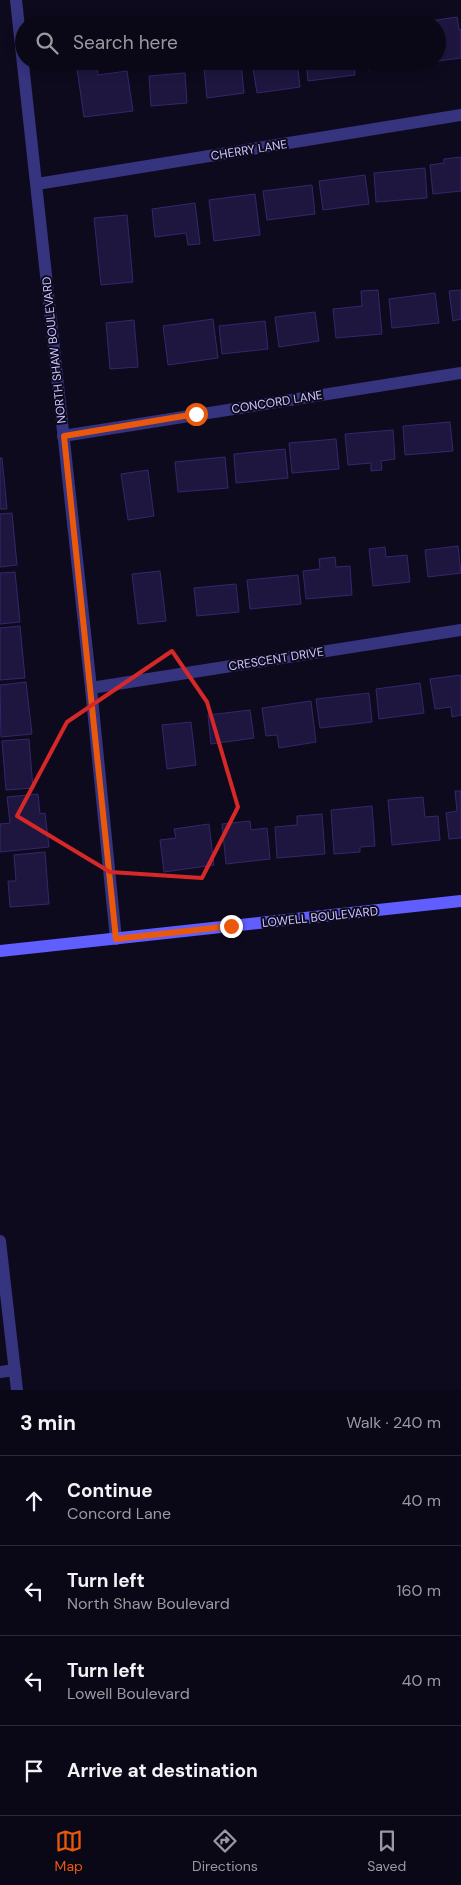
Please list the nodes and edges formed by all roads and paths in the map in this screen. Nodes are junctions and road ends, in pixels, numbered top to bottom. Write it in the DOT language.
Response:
graph roads {
  1 [pos="16,0"];
  2 [pos="18,15"];
  3 [pos="24,70"];
  4 [pos="461,116"];
  5 [pos="37,184"];
  6 [pos="461,372"];
  7 [pos="64,436"];
  8 [pos="461,630"];
  9 [pos="91,688"];
  10 [pos="461,901"];
  11 [pos="116,939"];
  12 [pos="0,951"];
  13 [pos="0,1241"];
  14 [pos="15,1370"];
  15 [pos="0,1372"];
  16 [pos="17,1390"];
  1 -- 2 [label="street, NORTH SHAW BOULEVARD"];
  3 -- 5 [label="street, NORTH SHAW BOULEVARD"];
  4 -- 5 [label="street, CHERRY LANE"];
  5 -- 7 [label="street, NORTH SHAW BOULEVARD"];
  6 -- 7 [label="street, CONCORD LANE"];
  7 -- 9 [label="street, NORTH SHAW BOULEVARD"];
  8 -- 9 [label="street, CRESCENT DRIVE"];
  9 -- 11 [label="street, NORTH SHAW BOULEVARD"];
  10 -- 11 [label="street, LOWELL BOULEVARD"];
  11 -- 12 [label="street, LOWELL BOULEVARD"];
  13 -- 14 [label="street"];
  14 -- 15 [label="street"];
  14 -- 16 [label="street"];
}
